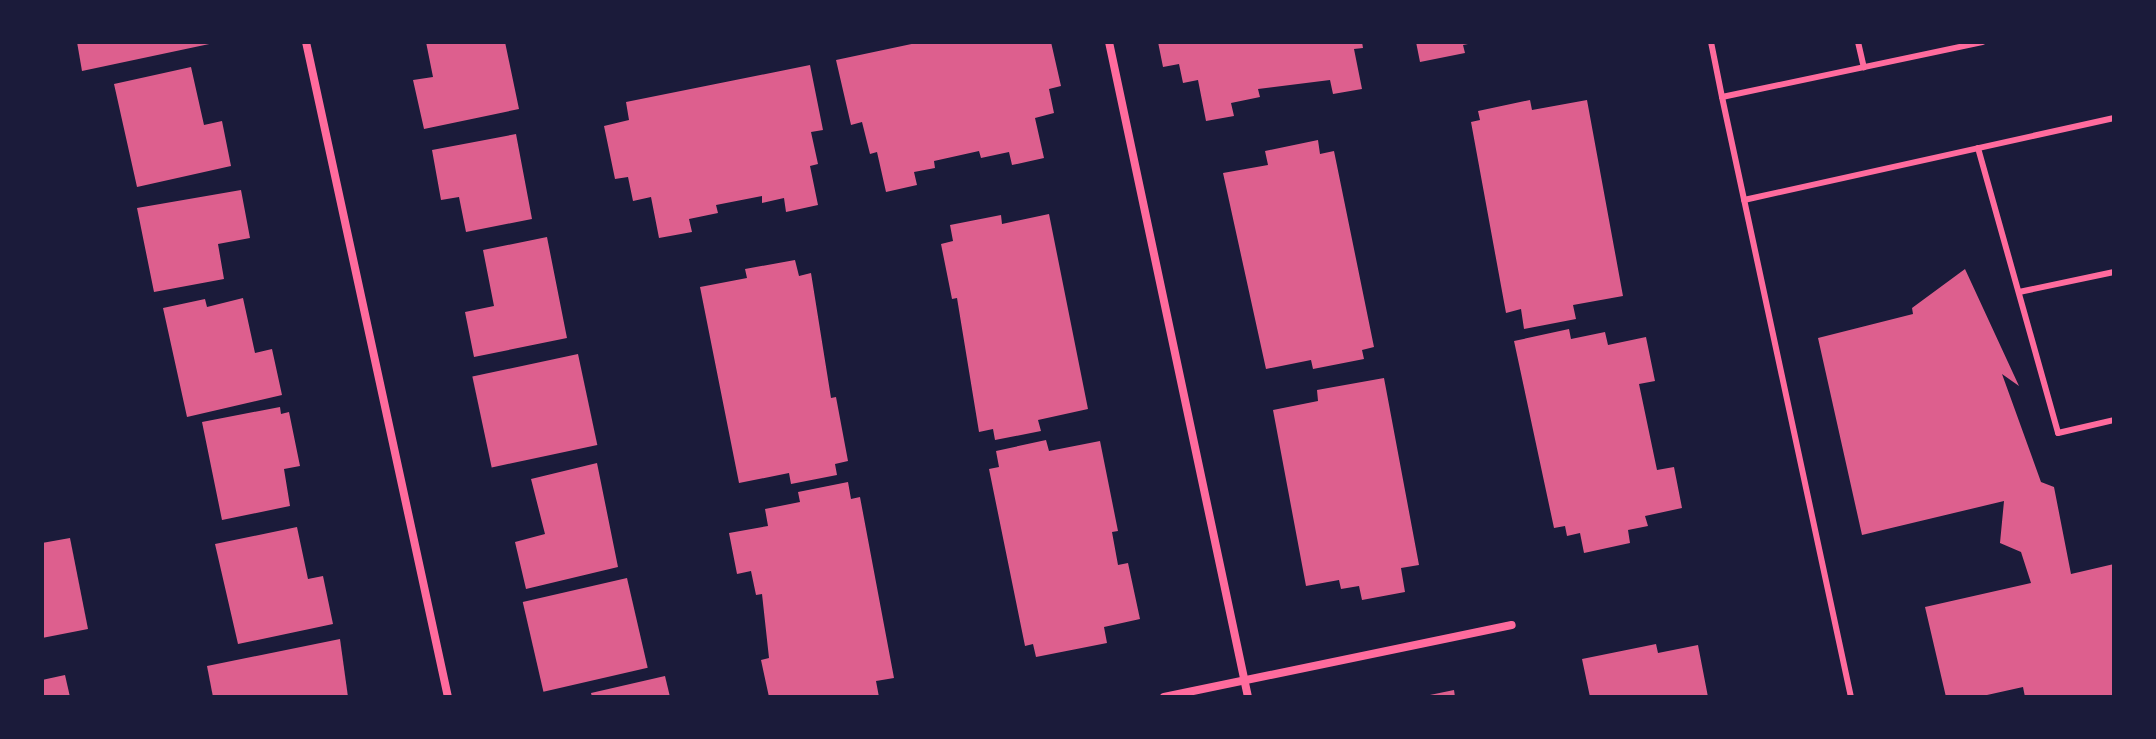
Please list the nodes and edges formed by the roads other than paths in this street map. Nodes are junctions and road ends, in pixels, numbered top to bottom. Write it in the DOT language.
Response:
graph roads {
  1 [pos="306,42"];
  2 [pos="1109,42"];
  3 [pos="1711,42"];
  4 [pos="1858,42"];
  5 [pos="1982,42"];
  6 [pos="1864,67"];
  7 [pos="1722,97"];
  8 [pos="2114,118"];
  9 [pos="1978,148"];
  10 [pos="1744,200"];
  11 [pos="2114,272"];
  12 [pos="2019,292"];
  13 [pos="2114,420"];
  14 [pos="1512,625"];
  15 [pos="1244,679"];
  16 [pos="448,697"];
  17 [pos="1164,697"];
  18 [pos="1248,697"];
  19 [pos="1851,697"];
  1 -- 16 [label="street"];
  2 -- 15 [label="street"];
  3 -- 7 [label="lane"];
  4 -- 6 [label="lane"];
  5 -- 6 [label="lane"];
  6 -- 7 [label="lane"];
  7 -- 10 [label="lane"];
  8 -- 9 [label="lane"];
  9 -- 10 [label="lane"];
  9 -- 12 [label="lane"];
  10 -- 19 [label="lane"];
  11 -- 12 [label="lane"];
  12 -- 13 [label="lane"];
  14 -- 15 [label="street"];
  15 -- 17 [label="street"];
  15 -- 18 [label="street"];
}
